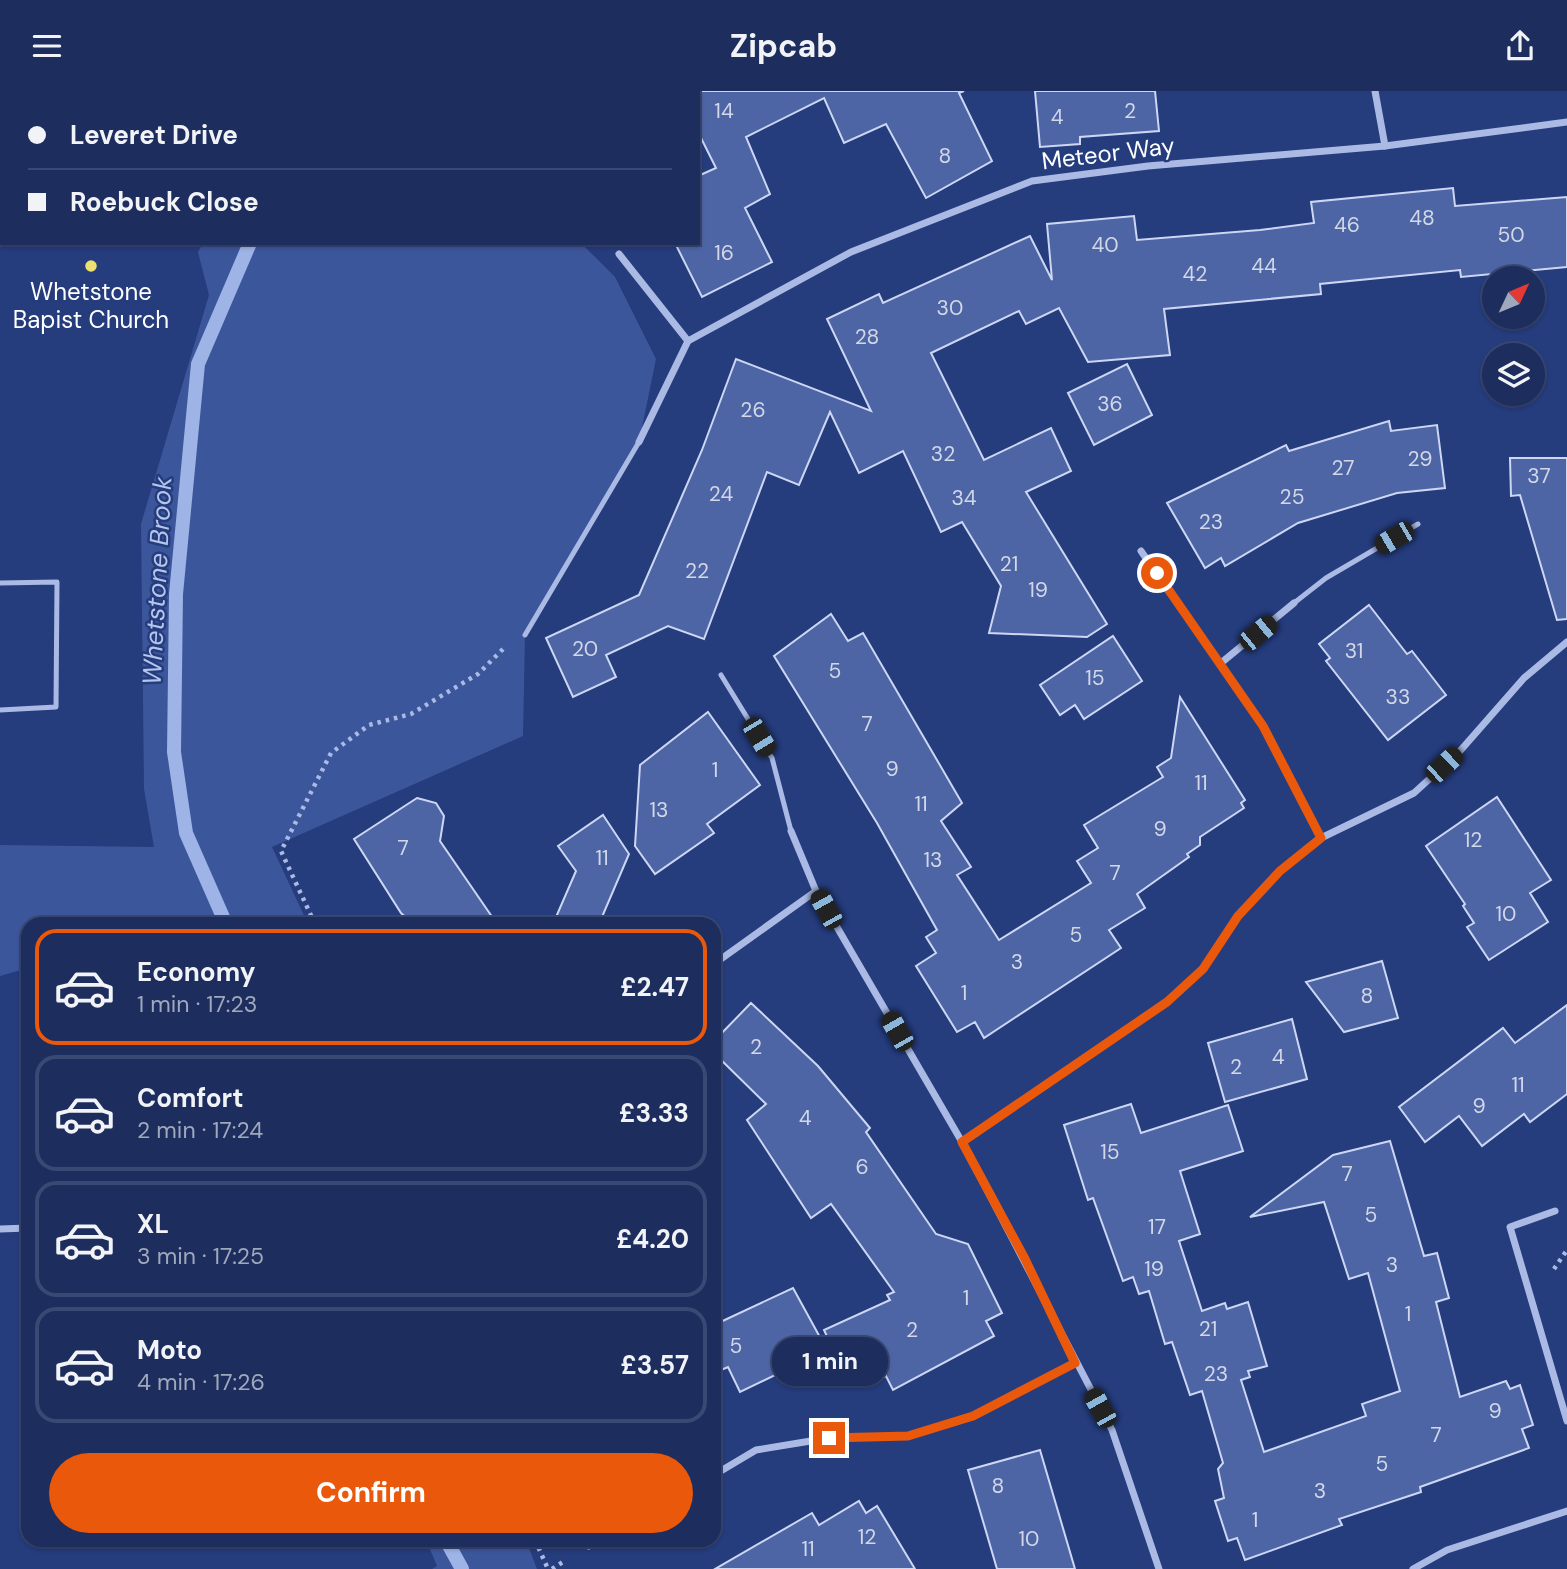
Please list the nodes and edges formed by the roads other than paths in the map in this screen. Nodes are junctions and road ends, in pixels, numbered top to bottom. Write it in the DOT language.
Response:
graph roads {
  1 [pos="1375,91"];
  2 [pos="1567,122"];
  3 [pos="1385,146"];
  4 [pos="619,254"];
  5 [pos="688,341"];
  6 [pos="639,442"];
  7 [pos="1418,524"];
  8 [pos="1141,551"];
  9 [pos="0,583"];
  10 [pos="1294,603"];
  11 [pos="525,635"];
  12 [pos="1567,642"];
  13 [pos="1221,663"];
  14 [pos="722,675"];
  15 [pos="0,710"];
  16 [pos="791,831"];
  17 [pos="1321,838"];
  18 [pos="816,891"];
  19 [pos="721,959"];
  20 [pos="962,1142"];
  21 [pos="1556,1211"];
  22 [pos="21,1228"];
  23 [pos="0,1229"];
  24 [pos="1075,1363"];
  25 [pos="1567,1421"];
  26 [pos="721,1471"];
  27 [pos="1567,1511"];
  28 [pos="1159,1569"];
  29 [pos="1413,1569"];
  1 -- 3 [label="street"];
  2 -- 3 [label="street, Meteor Way"];
  3 -- 5 [label="street, Meteor Way"];
  4 -- 5 [label="street"];
  5 -- 6 [label="street"];
  6 -- 11 [label="lane"];
  7 -- 10 [label="lane"];
  8 -- 13 [label="street"];
  9 -- 15 [label="lane"];
  10 -- 13 [label="street"];
  12 -- 17 [label="street"];
  13 -- 17 [label="street"];
  14 -- 16 [label="lane"];
  16 -- 18 [label="street"];
  17 -- 20 [label="street"];
  18 -- 19 [label="street"];
  18 -- 20 [label="street"];
  20 -- 24 [label="street"];
  21 -- 25 [label="street"];
  22 -- 23 [label="street"];
  24 -- 26 [label="street"];
  24 -- 28 [label="street"];
  27 -- 29 [label="street"];
}
